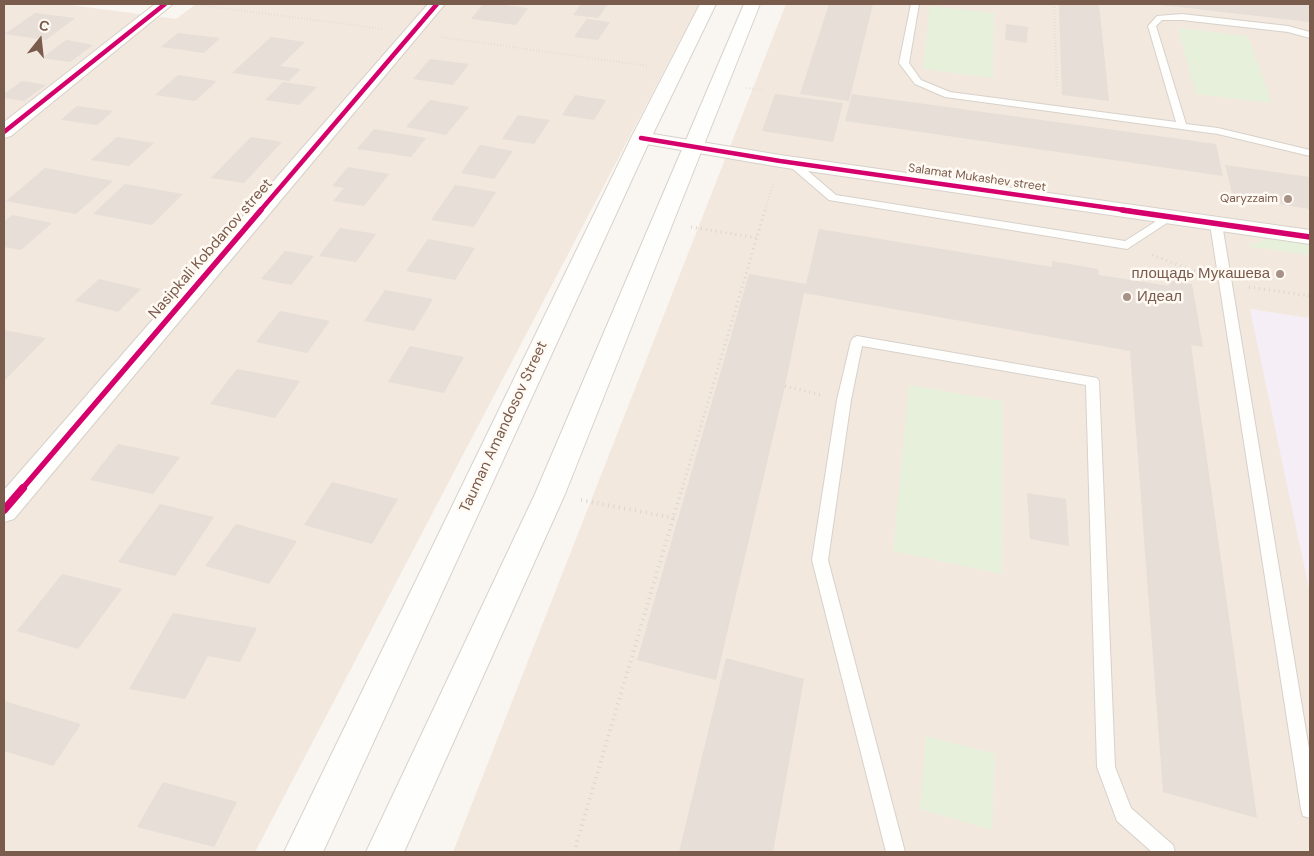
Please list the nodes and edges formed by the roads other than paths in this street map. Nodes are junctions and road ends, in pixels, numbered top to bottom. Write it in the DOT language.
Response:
graph roads {
  1 [pos="165,4"];
  2 [pos="437,4"];
  3 [pos="708,4"];
  4 [pos="752,4"];
  5 [pos="915,4"];
  6 [pos="1310,35"];
  7 [pos="1182,126"];
  8 [pos="4,132"];
  9 [pos="641,138"];
  10 [pos="692,145"];
  11 [pos="1310,153"];
  12 [pos="786,162"];
  13 [pos="1170,217"];
  14 [pos="1216,224"];
  15 [pos="1310,237"];
  16 [pos="4,510"];
  17 [pos="1310,809"];
  18 [pos="303,852"];
  19 [pos="385,852"];
  20 [pos="895,852"];
  21 [pos="1166,852"];
  1 -- 8 [label="main road"];
  2 -- 16 [label="main road, Nasipkali Kobdanov street"];
  3 -- 9 [label="main road, Tauman Amandosov Street"];
  4 -- 10 [label="main road"];
  5 -- 7 [label="lane"];
  6 -- 7 [label="lane"];
  7 -- 11 [label="lane"];
  9 -- 10 [label="main road, Salamat Mukashev street"];
  9 -- 18 [label="main road, Tauman Amandosov Street"];
  10 -- 12 [label="main road, Salamat Mukashev street"];
  10 -- 19 [label="main road"];
  12 -- 13 [label="main road, Salamat Mukashev street"];
  12 -- 13 [label="lane"];
  13 -- 14 [label="main road, Salamat Mukashev street"];
  14 -- 15 [label="main road, Salamat Mukashev street"];
  14 -- 17 [label="lane"];
  20 -- 21 [label="lane"];
}
